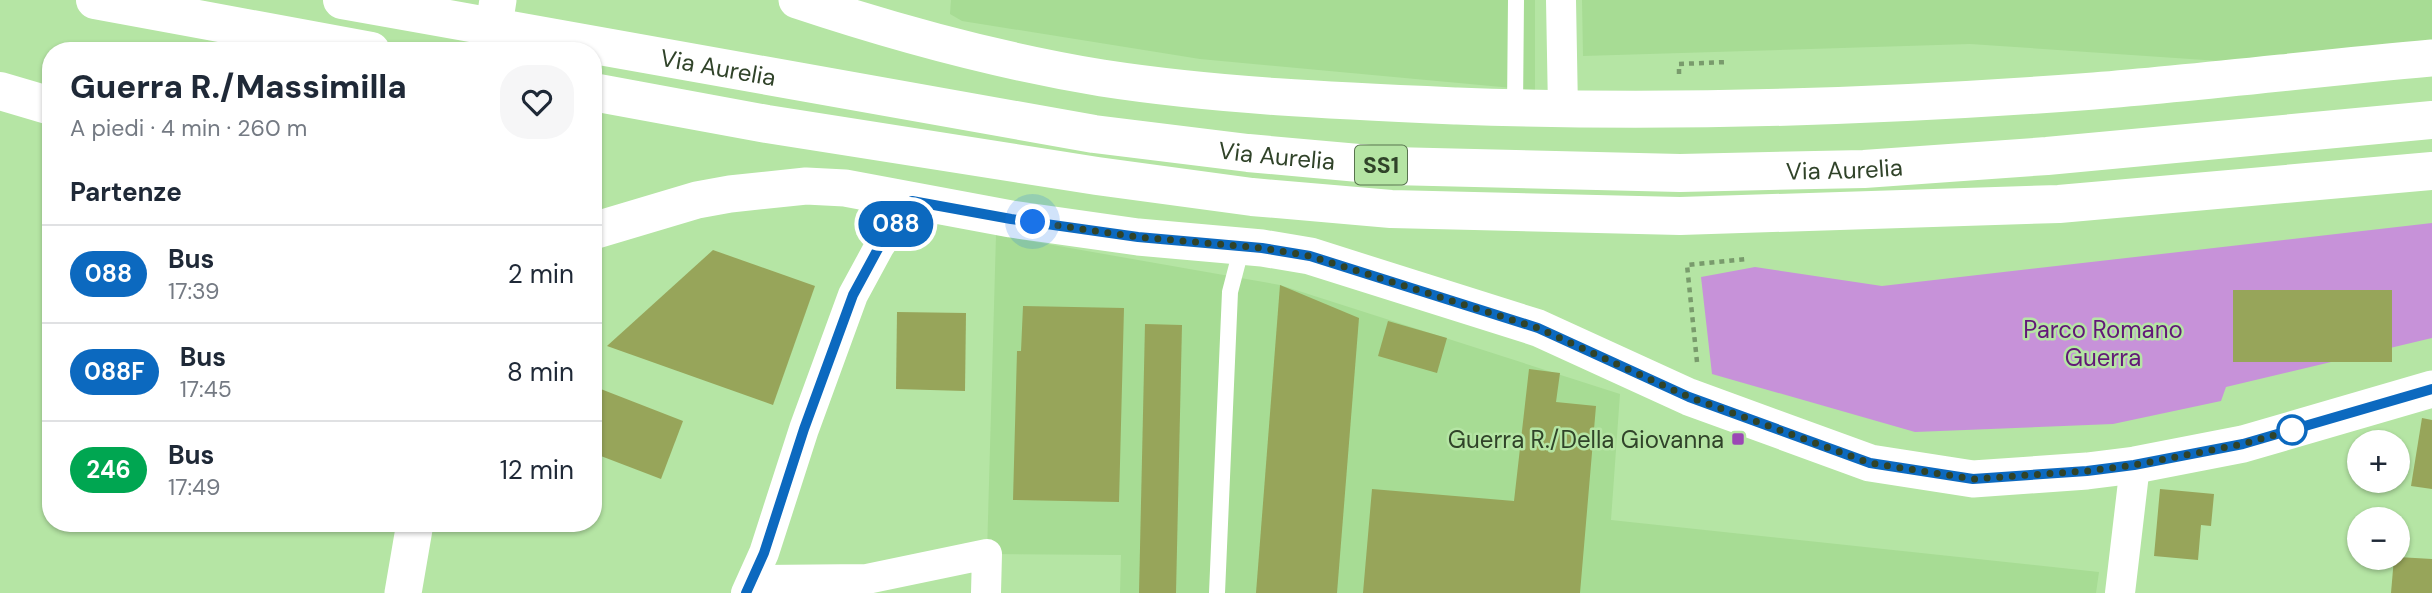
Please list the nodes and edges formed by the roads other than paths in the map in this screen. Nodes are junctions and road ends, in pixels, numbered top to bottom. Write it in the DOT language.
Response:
graph roads {
  1 [pos="95,0"];
  2 [pos="342,0"];
  3 [pos="498,0"];
  4 [pos="797,0"];
  5 [pos="1516,0"];
  6 [pos="1561,0"];
  7 [pos="322,42"];
  8 [pos="491,42"];
  9 [pos="578,42"];
  10 [pos="602,46"];
  11 [pos="2432,58"];
  12 [pos="0,91"];
  13 [pos="602,94"];
  14 [pos="42,103"];
  15 [pos="1515,108"];
  16 [pos="1563,108"];
  17 [pos="2432,120"];
  18 [pos="2432,171"];
  19 [pos="912,201"];
  20 [pos="602,228"];
  21 [pos="1242,246"];
  22 [pos="2432,389"];
  23 [pos="2134,465"];
  24 [pos="413,532"];
  25 [pos="749,586"];
  26 [pos="403,593"];
  27 [pos="986,593"];
  28 [pos="1217,593"];
  29 [pos="2120,593"];
  1 -- 7 [label="highway"];
  2 -- 9 [label="highway, Via Aurelia / SS1"];
  3 -- 8 [label="street"];
  4 -- 15 [label="street"];
  5 -- 15 [label="lane"];
  6 -- 16 [label="street"];
  10 -- 17 [label="highway, Via Aurelia / SS1"];
  11 -- 16 [label="street"];
  12 -- 14 [label="highway"];
  13 -- 18 [label="highway, Via Aurelia / SS1"];
  15 -- 16 [label="street"];
  19 -- 20 [label="street"];
  19 -- 21 [label="street"];
  19 -- 25 [label="street"];
  21 -- 23 [label="street"];
  21 -- 28 [label="lane"];
  22 -- 23 [label="street"];
  23 -- 29 [label="street"];
  24 -- 26 [label="street"];
  25 -- 27 [label="street"];
}
